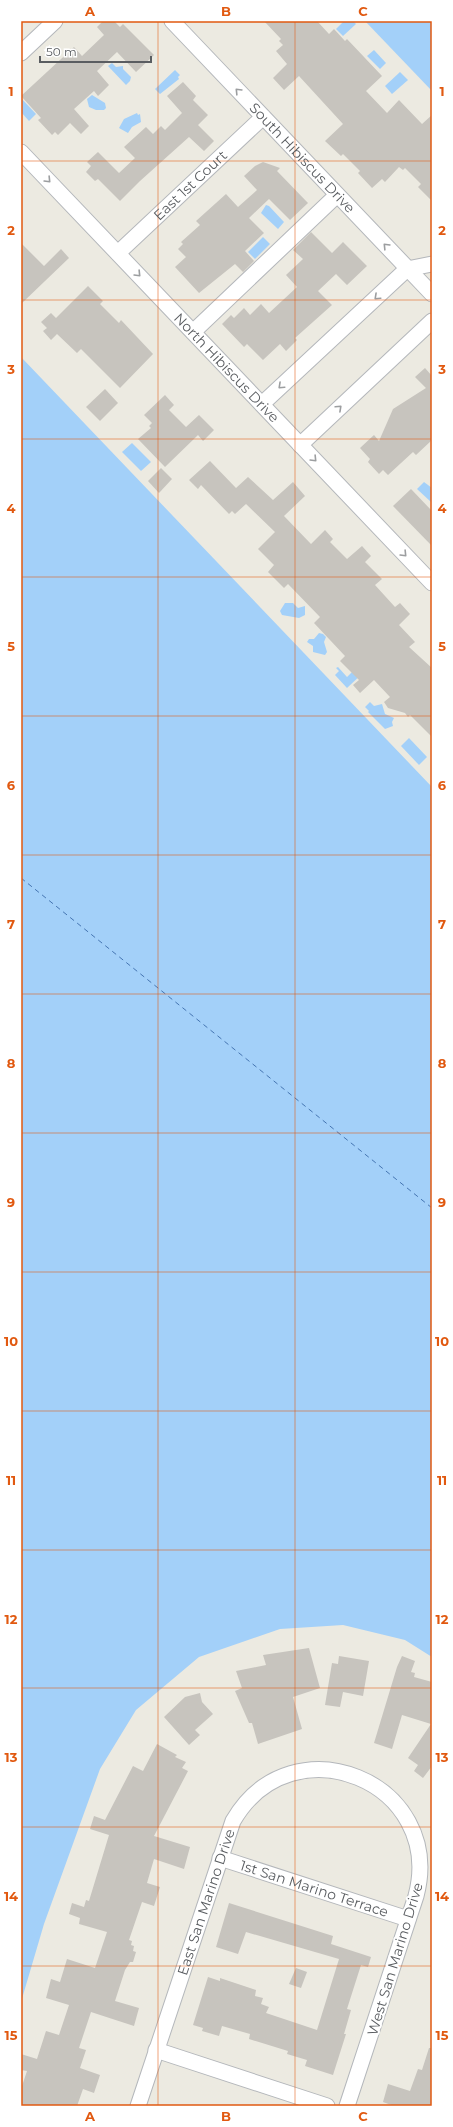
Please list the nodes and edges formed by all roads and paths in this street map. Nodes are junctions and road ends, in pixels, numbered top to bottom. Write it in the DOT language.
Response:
graph roads {
  1 [pos="54,21"];
  2 [pos="172,21"];
  3 [pos="21,53"];
  4 [pos="263,117"];
  5 [pos="21,152"];
  6 [pos="337,195"];
  7 [pos="118,253"];
  8 [pos="432,264"];
  9 [pos="408,269"];
  10 [pos="432,294"];
  11 [pos="432,321"];
  12 [pos="192,332"];
  13 [pos="262,404"];
  14 [pos="300,445"];
  15 [pos="432,583"];
  16 [pos="344,1772"];
  17 [pos="220,1858"];
  18 [pos="408,1920"];
  19 [pos="156,2050"];
  20 [pos="138,2106"];
  21 [pos="327,2106"];
  22 [pos="348,2106"];
  1 -- 3 [label="street"];
  4 -- 2 [label="street, South Hibiscus Drive, one-way"];
  4 -- 6 [label="street, South Hibiscus Drive"];
  4 -- 7 [label="street, East 1st Court"];
  5 -- 7 [label="street, North Hibiscus Drive, one-way"];
  9 -- 6 [label="street, South Hibiscus Drive, one-way"];
  6 -- 12 [label="street"];
  7 -- 12 [label="street, North Hibiscus Drive, one-way"];
  8 -- 9 [label="street"];
  9 -- 10 [label="street, South Hibiscus Drive"];
  9 -- 13 [label="street, one-way"];
  14 -- 11 [label="street, one-way"];
  12 -- 13 [label="street, North Hibiscus Drive"];
  13 -- 14 [label="street, North Hibiscus Drive"];
  14 -- 15 [label="street, North Hibiscus Drive, one-way"];
  16 -- 17 [label="street, East San Marino Drive"];
  16 -- 18 [label="street, West San Marino Drive"];
  17 -- 18 [label="street, 1st San Marino Terrace"];
  17 -- 19 [label="street, East San Marino Drive"];
  18 -- 22 [label="street, West San Marino Drive"];
  19 -- 20 [label="street, East San Marino Drive"];
  19 -- 21 [label="street"];
}
